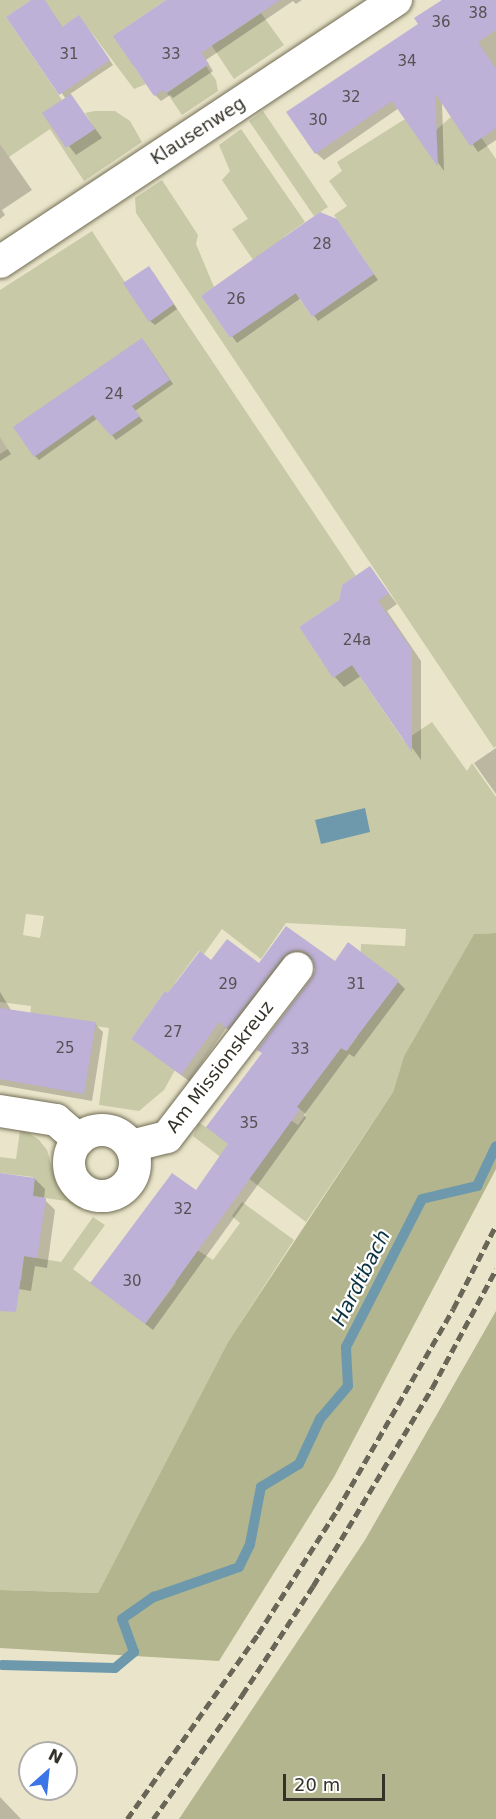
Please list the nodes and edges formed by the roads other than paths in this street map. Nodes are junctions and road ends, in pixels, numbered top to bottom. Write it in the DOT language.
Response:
graph roads {
  1 [pos="396,0"];
  2 [pos="0,262"];
  3 [pos="297,968"];
  4 [pos="0,1111"];
  5 [pos="79,1140"];
  6 [pos="131,1146"];
  1 -- 2 [label="street, Klausenweg"];
  3 -- 6 [label="street, Am Missionskreuz"];
  4 -- 5 [label="street"];
  5 -- 6 [label="street"];
  5 -- 6 [label="street"];
}
